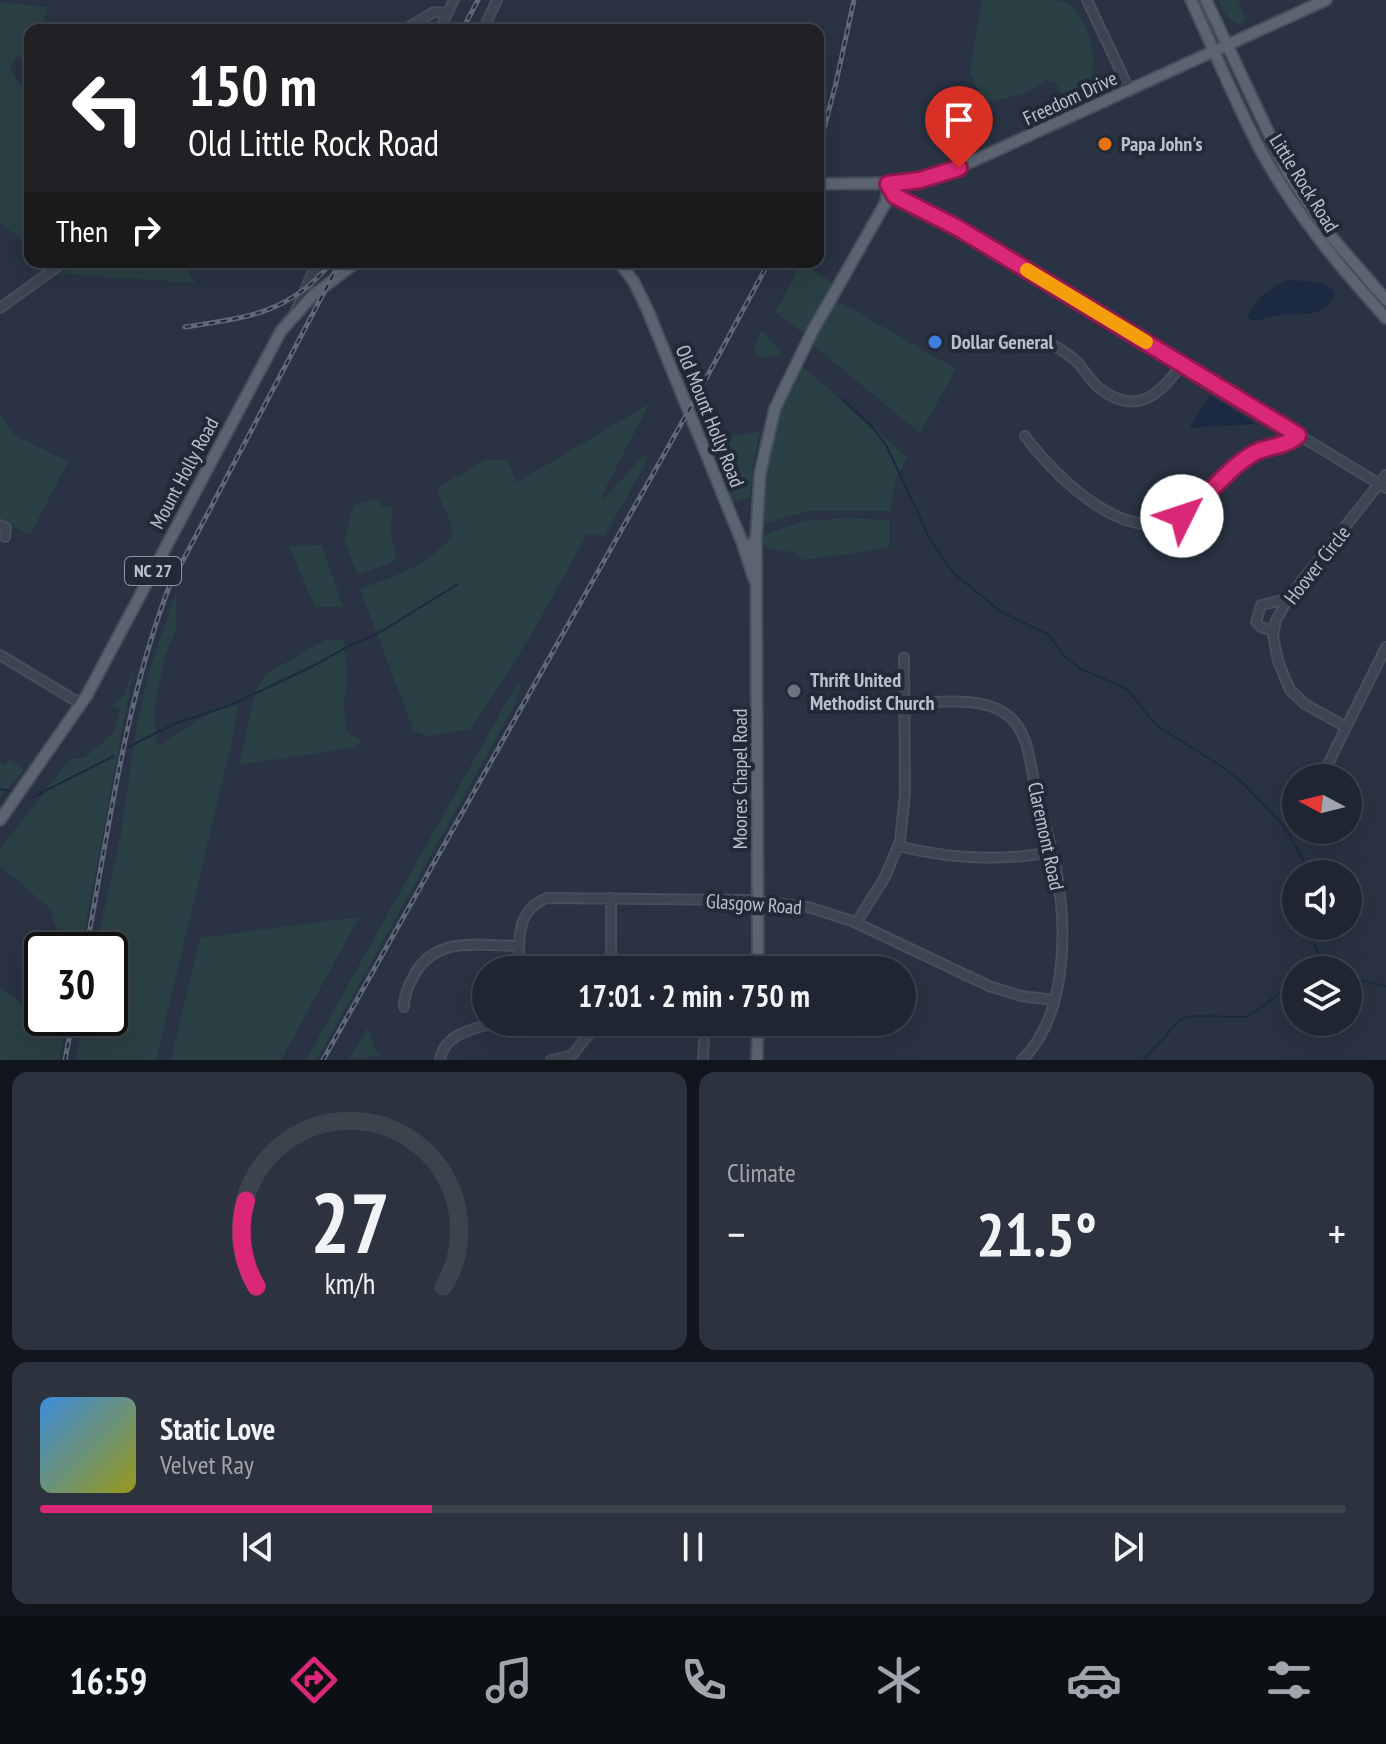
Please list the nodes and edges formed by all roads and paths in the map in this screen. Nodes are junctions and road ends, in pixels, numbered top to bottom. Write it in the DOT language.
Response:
graph roads {
  1 [pos="454,0"];
  2 [pos="1087,0"];
  3 [pos="1191,0"];
  4 [pos="1206,0"];
  5 [pos="1326,0"];
  6 [pos="495,1"];
  7 [pos="448,13"];
  8 [pos="415,24"];
  9 [pos="442,24"];
  10 [pos="485,24"];
  11 [pos="1227,46"];
  12 [pos="1214,52"];
  13 [pos="1130,91"];
  14 [pos="824,184"];
  15 [pos="888,184"];
  16 [pos="56,268"];
  17 [pos="314,268"];
  18 [pos="349,268"];
  19 [pos="624,268"];
  20 [pos="1385,297"];
  21 [pos="0,308"];
  22 [pos="295,314"];
  23 [pos="1386,318"];
  24 [pos="1053,345"];
  25 [pos="1182,364"];
  26 [pos="1298,435"];
  27 [pos="1025,436"];
  28 [pos="1386,475"];
  29 [pos="1383,487"];
  30 [pos="0,525"];
  31 [pos="5,537"];
  32 [pos="756,540"];
  33 [pos="745,549"];
  34 [pos="755,589"];
  35 [pos="1288,599"];
  36 [pos="1274,631"];
  37 [pos="1386,647"];
  38 [pos="0,655"];
  39 [pos="904,657"];
  40 [pos="905,703"];
  41 [pos="81,704"];
  42 [pos="1346,727"];
  43 [pos="1328,764"];
  44 [pos="0,820"];
  45 [pos="898,846"];
  46 [pos="1052,852"];
  47 [pos="611,898"];
  48 [pos="758,901"];
  49 [pos="856,923"];
  50 [pos="519,946"];
  51 [pos="519,956"];
  52 [pos="611,956"];
  53 [pos="758,956"];
  54 [pos="1054,1000"];
  55 [pos="404,1007"];
  56 [pos="472,1031"];
  57 [pos="588,1036"];
  58 [pos="704,1036"];
  59 [pos="758,1036"];
  60 [pos="568,1058"];
  61 [pos="440,1060"];
  62 [pos="551,1060"];
  63 [pos="703,1060"];
  64 [pos="757,1060"];
  65 [pos="1022,1060"];
  1 -- 7 [label="street"];
  2 -- 13 [label="street"];
  3 -- 12 [label="main road, Little Rock Road"];
  4 -- 11 [label="main road, Little Rock Road"];
  5 -- 11 [label="main road, Freedom Drive"];
  6 -- 10 [label="street"];
  7 -- 8 [label="street"];
  7 -- 9 [label="street"];
  11 -- 12 [label="main road, Freedom Drive"];
  11 -- 20 [label="main road, Little Rock Road"];
  12 -- 13 [label="main road, Freedom Drive"];
  12 -- 23 [label="main road, Little Rock Road"];
  13 -- 15 [label="main road, Freedom Drive"];
  14 -- 15 [label="main road, Freedom Drive"];
  15 -- 25 [label="street"];
  15 -- 32 [label="main road"];
  16 -- 21 [label="street"];
  17 -- 22 [label="street, Mount Holly Road"];
  18 -- 22 [label="main road, NC 27"];
  19 -- 33 [label="main road, Old Mount Holly Road"];
  22 -- 41 [label="main road, Mount Holly Road / NC 27"];
  24 -- 25 [label="street"];
  25 -- 26 [label="street"];
  26 -- 27 [label="street"];
  26 -- 29 [label="street"];
  28 -- 29 [label="street, Hoover Circle"];
  29 -- 35 [label="street, Hoover Circle"];
  30 -- 31 [label="street"];
  32 -- 33 [label="main road"];
  32 -- 34 [label="main road"];
  33 -- 34 [label="main road, Old Mount Holly Road"];
  34 -- 48 [label="main road, Moores Chapel Road"];
  35 -- 36 [label="street, Hoover Circle"];
  35 -- 36 [label="street"];
  36 -- 42 [label="street"];
  37 -- 42 [label="street"];
  38 -- 41 [label="street"];
  39 -- 40 [label="street"];
  40 -- 45 [label="street"];
  40 -- 46 [label="street, Claremont Road"];
  41 -- 44 [label="main road, Mount Holly Road / NC 27"];
  42 -- 43 [label="street"];
  45 -- 46 [label="street"];
  45 -- 49 [label="street"];
  46 -- 54 [label="street, Claremont Road"];
  47 -- 48 [label="street, Glasgow Road"];
  47 -- 50 [label="street, Glasgow Road"];
  47 -- 52 [label="street"];
  48 -- 49 [label="street, Glasgow Road"];
  48 -- 53 [label="main road, Moores Chapel Road"];
  49 -- 54 [label="street, Glasgow Road"];
  50 -- 51 [label="street"];
  50 -- 55 [label="street"];
  54 -- 65 [label="street, Claremont Road"];
  56 -- 61 [label="street"];
  57 -- 60 [label="street"];
  58 -- 63 [label="street"];
  59 -- 64 [label="main road"];
  60 -- 62 [label="street"];
}
